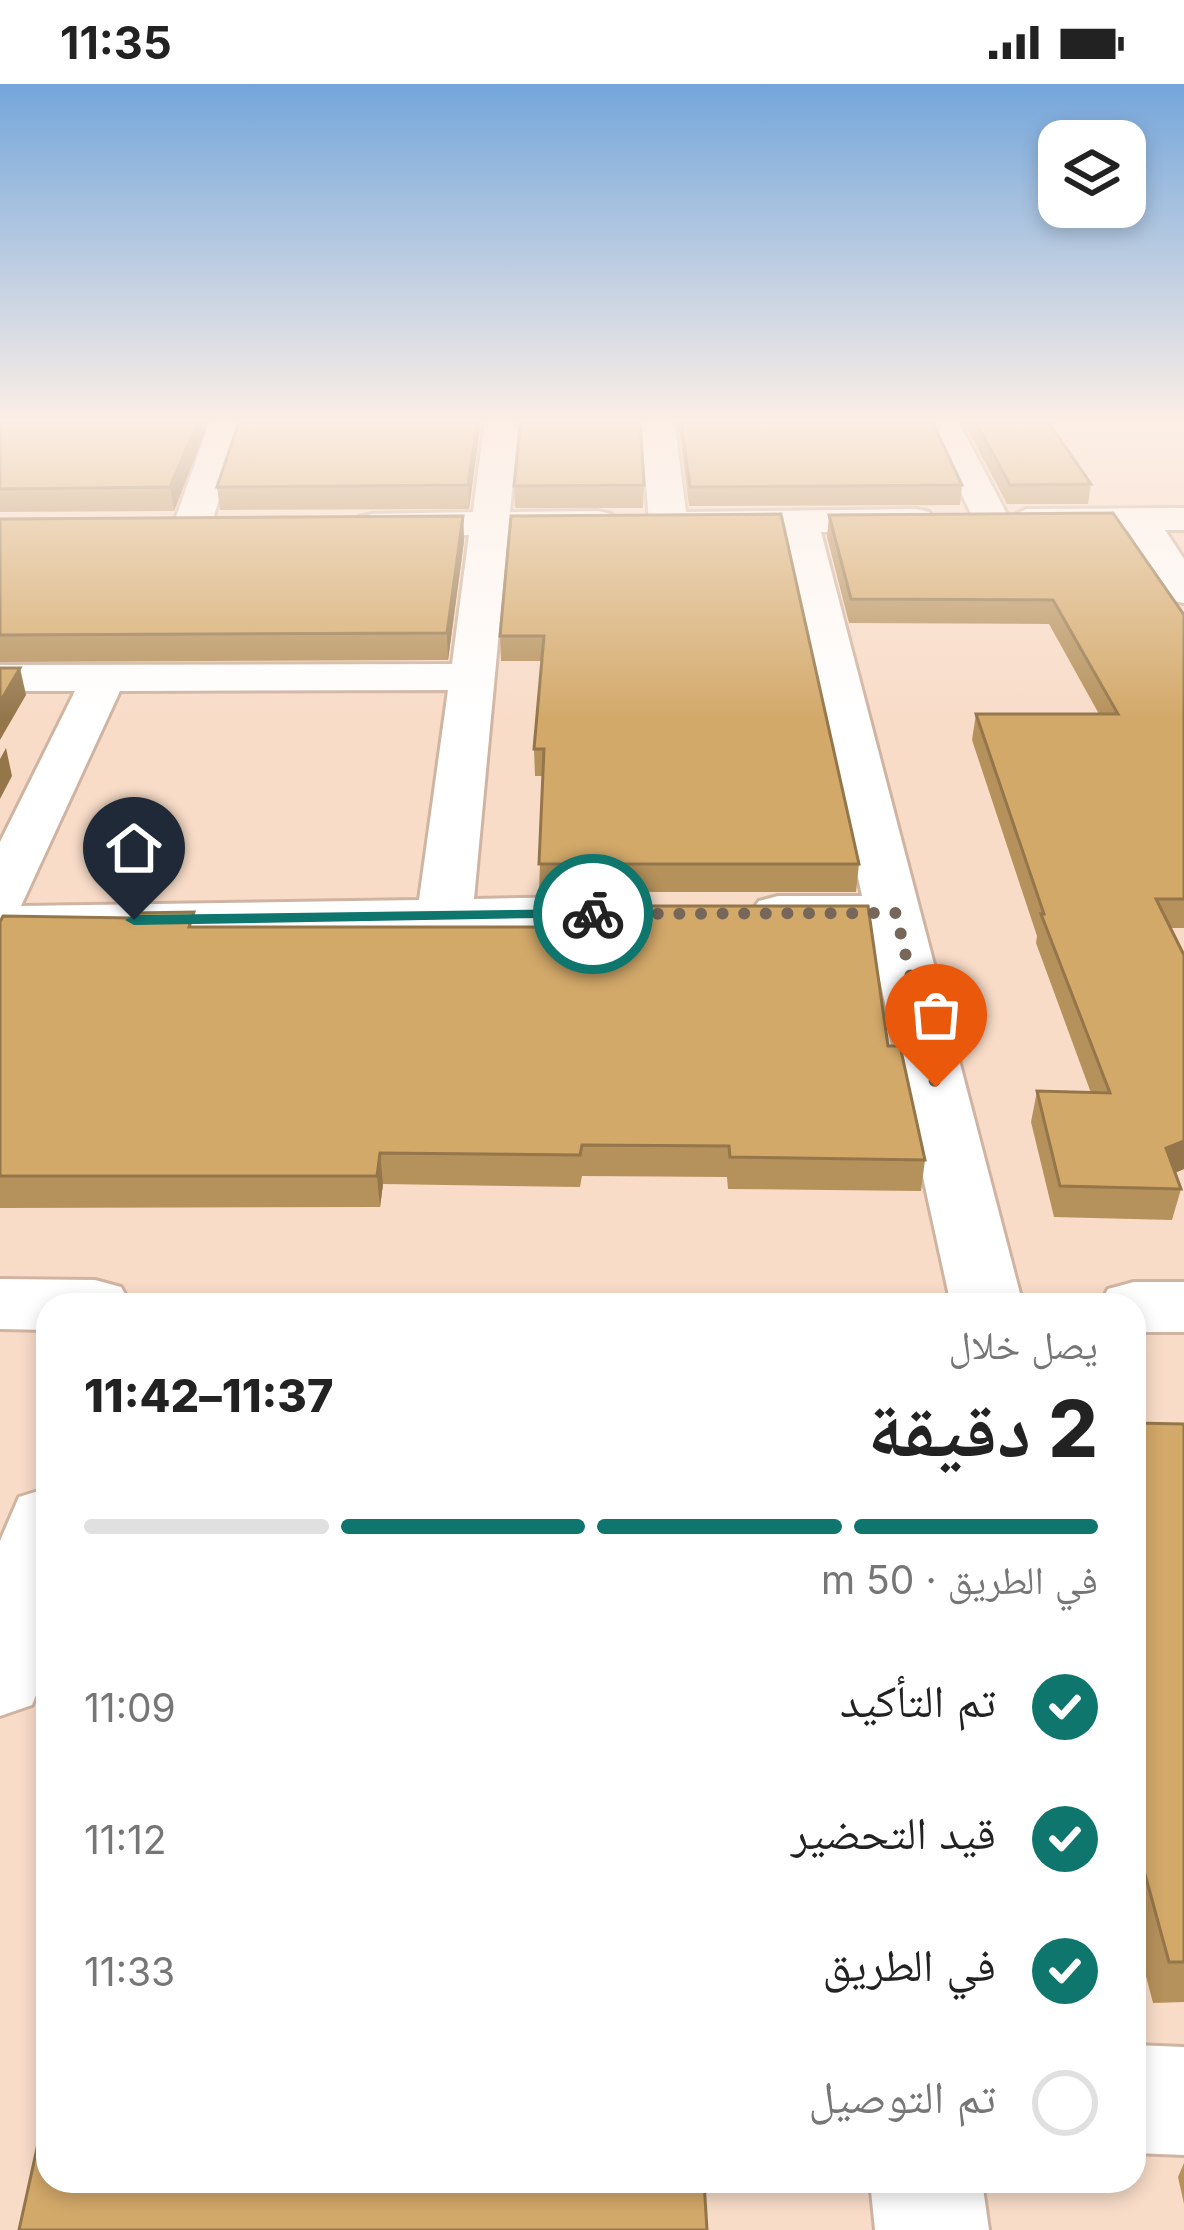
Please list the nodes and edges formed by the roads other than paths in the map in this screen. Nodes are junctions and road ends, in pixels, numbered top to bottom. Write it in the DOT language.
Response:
graph roads {
  1 [pos="194,519"];
  2 [pos="489,519"];
  3 [pos="1178,519"];
  4 [pos="991,520"];
  5 [pos="1140,520"];
  6 [pos="668,521"];
  7 [pos="799,521"];
  8 [pos="488,523"];
  9 [pos="328,526"];
  10 [pos="237,527"];
  11 [pos="143,528"];
  12 [pos="191,528"];
  13 [pos="1184,591"];
  14 [pos="104,677"];
  15 [pos="472,677"];
  16 [pos="0,678"];
  17 [pos="0,897"];
  18 [pos="896,913"];
  19 [pos="445,914"];
  20 [pos="0,923"];
  21 [pos="984,1293"];
  22 [pos="0,1304"];
  23 [pos="36,1304"];
  24 [pos="1184,1306"];
  25 [pos="1146,1307"];
  26 [pos="36,1560"];
  27 [pos="0,1678"];
  28 [pos="1146,2099"];
  29 [pos="1184,2101"];
  30 [pos="927,2193"];
  31 [pos="932,2230"];
  1 -- 12 [label="street"];
  2 -- 8 [label="street"];
  3 -- 5 [label="street"];
  4 -- 5 [label="street"];
  4 -- 7 [label="street"];
  5 -- 13 [label="street"];
  6 -- 7 [label="street"];
  6 -- 8 [label="street"];
  7 -- 18 [label="street"];
  8 -- 9 [label="street"];
  8 -- 15 [label="street"];
  10 -- 12 [label="street"];
  11 -- 12 [label="street"];
  14 -- 15 [label="street"];
  14 -- 16 [label="street"];
  14 -- 17 [label="street"];
  15 -- 19 [label="street"];
  18 -- 19 [label="street"];
  18 -- 21 [label="street"];
  19 -- 20 [label="street"];
  22 -- 23 [label="street"];
  24 -- 25 [label="street"];
  26 -- 27 [label="street"];
  28 -- 29 [label="street"];
  30 -- 31 [label="street"];
}
